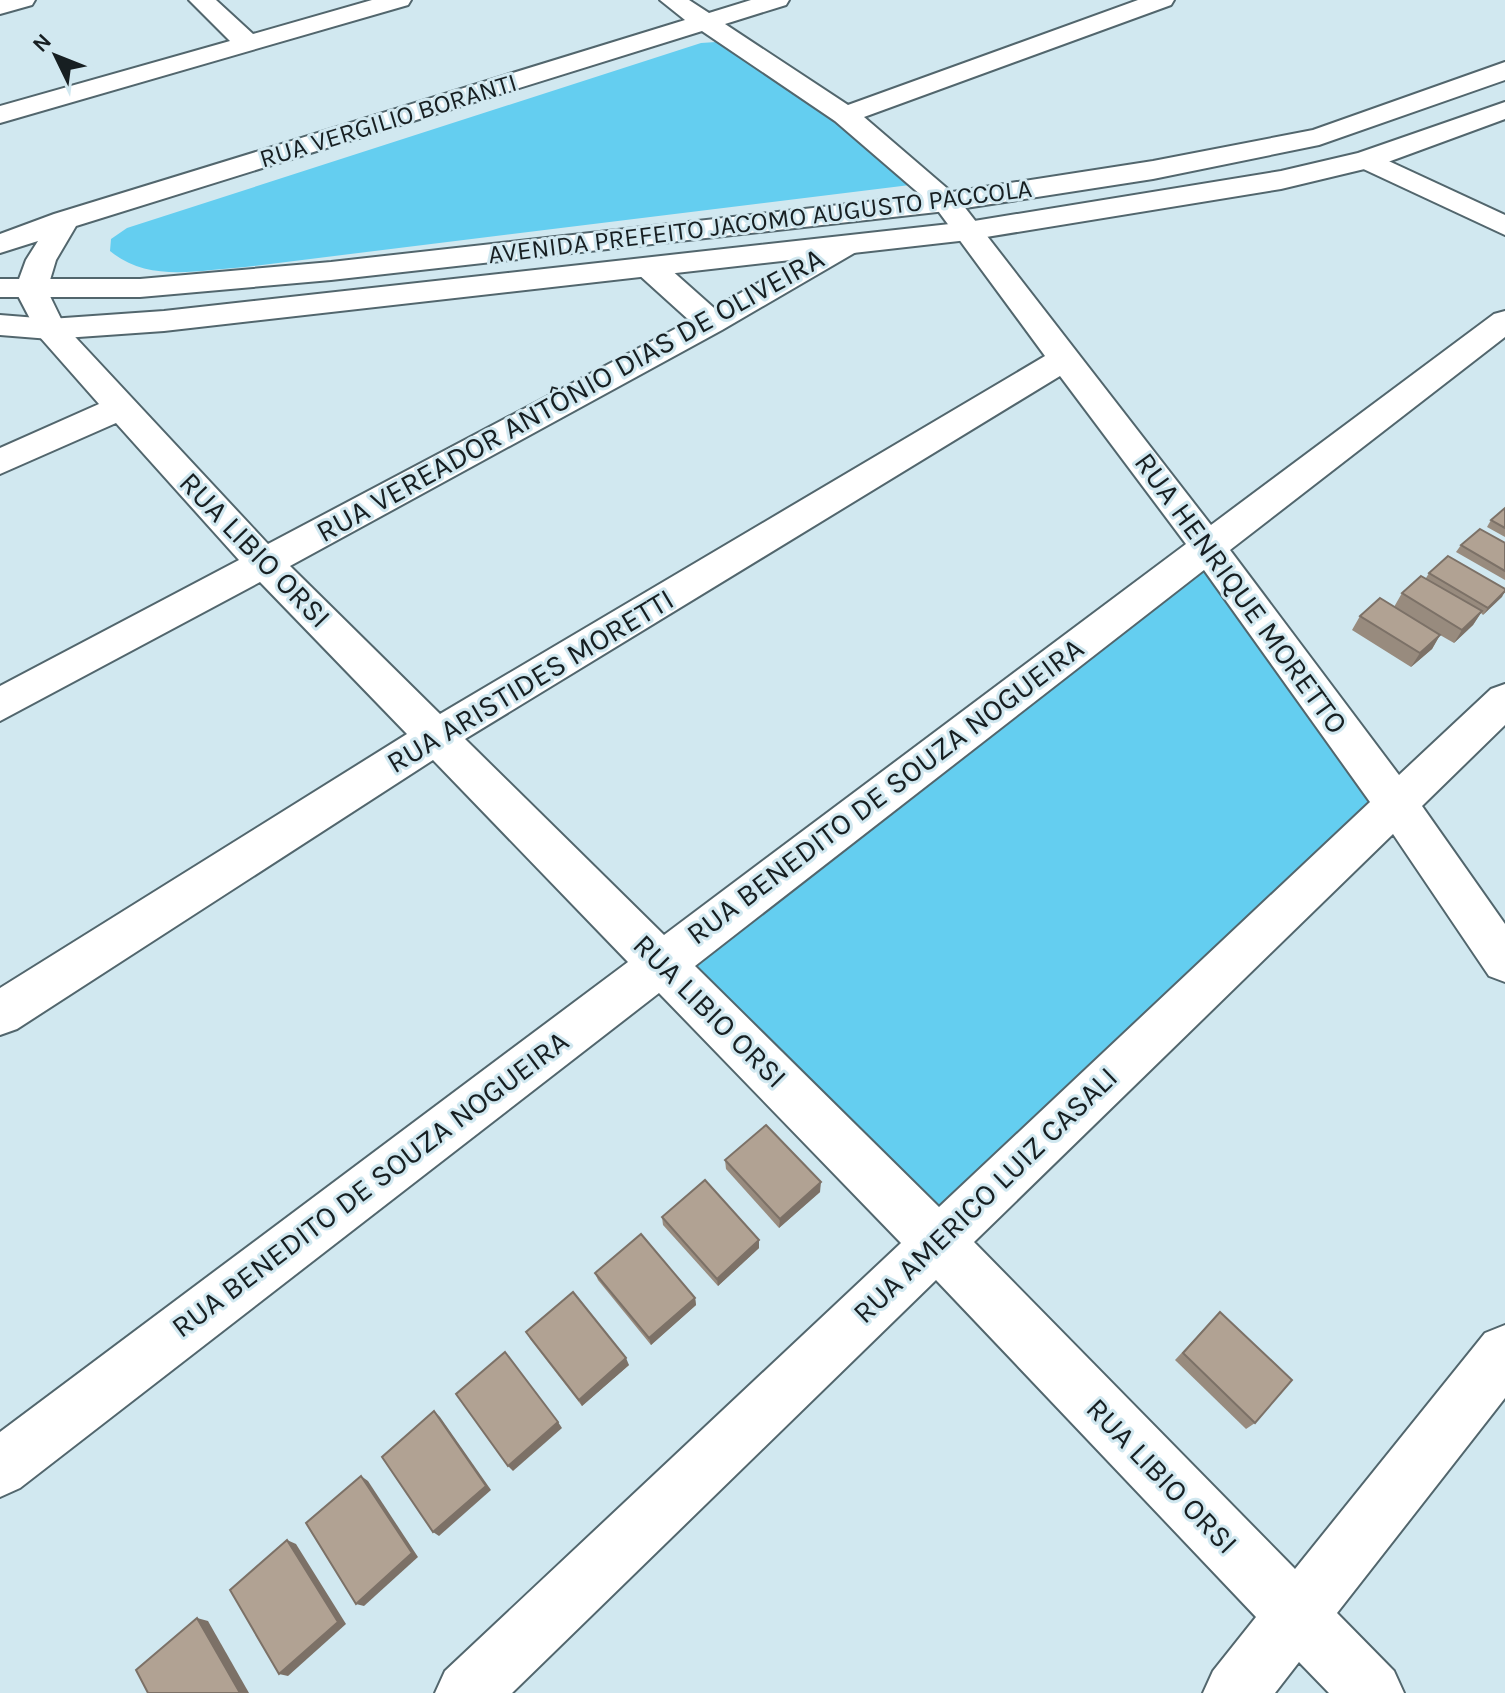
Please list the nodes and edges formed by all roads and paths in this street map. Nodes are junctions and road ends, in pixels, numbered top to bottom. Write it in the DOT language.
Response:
graph roads {
  1 [pos="23,0"];
  2 [pos="201,0"];
  3 [pos="399,0"];
  4 [pos="672,0"];
  5 [pos="777,0"];
  6 [pos="1162,0"];
  7 [pos="0,6"];
  8 [pos="707,22"];
  9 [pos="246,42"];
  10 [pos="1505,70"];
  11 [pos="1505,110"];
  12 [pos="0,115"];
  13 [pos="845,115"];
  14 [pos="1319,137"];
  15 [pos="1367,160"];
  16 [pos="957,216"];
  17 [pos="65,220"];
  18 [pos="1505,226"];
  19 [pos="0,244"];
  20 [pos="845,246"];
  21 [pos="649,267"];
  22 [pos="27,302"];
  23 [pos="1505,321"];
  24 [pos="711,323"];
  25 [pos="0,325"];
  26 [pos="1067,357"];
  27 [pos="122,407"];
  28 [pos="0,462"];
  29 [pos="1207,546"];
  30 [pos="263,562"];
  31 [pos="1505,700"];
  32 [pos="0,705"];
  33 [pos="437,736"];
  34 [pos="1396,804"];
  35 [pos="661,961"];
  36 [pos="1505,962"];
  37 [pos="0,1014"];
  38 [pos="936,1241"];
  39 [pos="1505,1353"];
  40 [pos="0,1468"];
  41 [pos="1296,1615"];
  42 [pos="467,1693"];
  43 [pos="1235,1693"];
  44 [pos="1372,1693"];
  1 -- 7 [label="street"];
  2 -- 9 [label="street"];
  3 -- 9 [label="street"];
  4 -- 8 [label="street, RUA HENRIQUE MORETTO"];
  5 -- 8 [label="street, RUA VERGILIO BORANTI"];
  6 -- 13 [label="street"];
  8 -- 13 [label="street, RUA HENRIQUE MORETTO"];
  8 -- 17 [label="street, RUA VERGILIO BORANTI"];
  9 -- 12 [label="street"];
  10 -- 14 [label="street, AVENIDA PREFEITO JACOMO AUGUSTO PACCOLA"];
  11 -- 15 [label="street, AVENIDA PREFEITO JACOMO AUGUSTO PACCOLA"];
  13 -- 16 [label="street, RUA HENRIQUE MORETTO"];
  14 -- 15 [label="street"];
  14 -- 16 [label="street, AVENIDA PREFEITO JACOMO AUGUSTO PACCOLA"];
  15 -- 16 [label="street, AVENIDA PREFEITO JACOMO AUGUSTO PACCOLA"];
  15 -- 18 [label="street"];
  16 -- 20 [label="street, AVENIDA PREFEITO JACOMO AUGUSTO PACCOLA"];
  16 -- 22 [label="street, AVENIDA PREFEITO JACOMO AUGUSTO PACCOLA"];
  16 -- 26 [label="street, RUA HENRIQUE MORETTO"];
  17 -- 19 [label="street, RUA VERGILIO BORANTI"];
  17 -- 22 [label="street"];
  20 -- 21 [label="street, AVENIDA PREFEITO JACOMO AUGUSTO PACCOLA"];
  20 -- 24 [label="street, RUA VEREADOR ANTÔNIO DIAS DE OLIVEIRA"];
  21 -- 22 [label="street, AVENIDA PREFEITO JACOMO AUGUSTO PACCOLA"];
  21 -- 24 [label="street"];
  22 -- 25 [label="street, AVENIDA PREFEITO JACOMO AUGUSTO PACCOLA"];
  22 -- 27 [label="street, RUA LIBIO ORSI"];
  23 -- 29 [label="street, RUA BENEDITO DE SOUZA NOGUEIRA"];
  24 -- 30 [label="street, RUA VEREADOR ANTÔNIO DIAS DE OLIVEIRA"];
  26 -- 29 [label="street, RUA HENRIQUE MORETTO"];
  26 -- 33 [label="street, RUA ARISTIDES MORETTI"];
  27 -- 28 [label="street"];
  27 -- 30 [label="street, RUA LIBIO ORSI"];
  29 -- 34 [label="street, RUA HENRIQUE MORETTO"];
  29 -- 35 [label="street, RUA BENEDITO DE SOUZA NOGUEIRA"];
  30 -- 32 [label="street, RUA VEREADOR ANTÔNIO DIAS DE OLIVEIRA"];
  30 -- 33 [label="street, RUA LIBIO ORSI"];
  31 -- 34 [label="street, RUA AMERICO LUIZ CASALI"];
  33 -- 35 [label="street, RUA LIBIO ORSI"];
  33 -- 37 [label="street, RUA ARISTIDES MORETTI"];
  34 -- 36 [label="street, RUA HENRIQUE MORETTO"];
  34 -- 38 [label="street, RUA AMERICO LUIZ CASALI"];
  35 -- 38 [label="street, RUA LIBIO ORSI"];
  35 -- 40 [label="street, RUA BENEDITO DE SOUZA NOGUEIRA"];
  38 -- 41 [label="street, RUA LIBIO ORSI"];
  38 -- 42 [label="street, RUA AMERICO LUIZ CASALI"];
  39 -- 41 [label="street"];
  41 -- 43 [label="street"];
  41 -- 44 [label="street, RUA LIBIO ORSI"];
}
